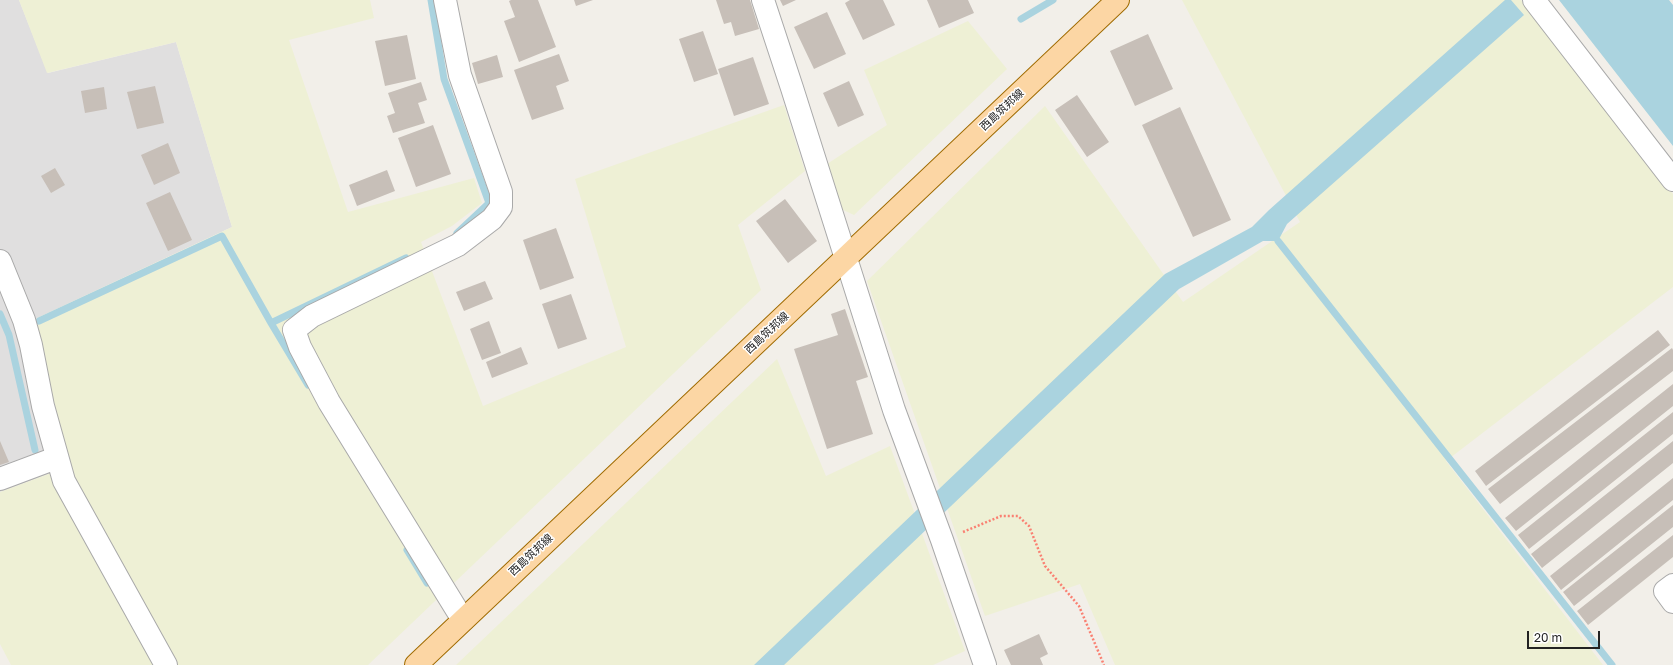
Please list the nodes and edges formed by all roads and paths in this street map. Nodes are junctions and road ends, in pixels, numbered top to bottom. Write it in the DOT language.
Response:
graph roads {
  1 [pos="446,0"];
  2 [pos="763,0"];
  3 [pos="1118,0"];
  4 [pos="1534,0"];
  5 [pos="1673,180"];
  6 [pos="845,259"];
  7 [pos="0,261"];
  8 [pos="56,458"];
  9 [pos="0,479"];
  10 [pos="940,535"];
  11 [pos="1673,584"];
  12 [pos="1673,602"];
  13 [pos="463,620"];
  14 [pos="166,665"];
  15 [pos="416,665"];
  16 [pos="985,665"];
  17 [pos="1104,665"];
  1 -- 13 [label="street"];
  2 -- 6 [label="street"];
  3 -- 6 [label="main road, 西島筑邦線"];
  4 -- 5 [label="street"];
  6 -- 10 [label="street"];
  6 -- 13 [label="main road, 西島筑邦線"];
  7 -- 8 [label="street"];
  8 -- 9 [label="street"];
  8 -- 14 [label="street"];
  10 -- 16 [label="street"];
  10 -- 17 [label="path"];
  11 -- 12 [label="street"];
  13 -- 15 [label="main road, 西島筑邦線"];
}
